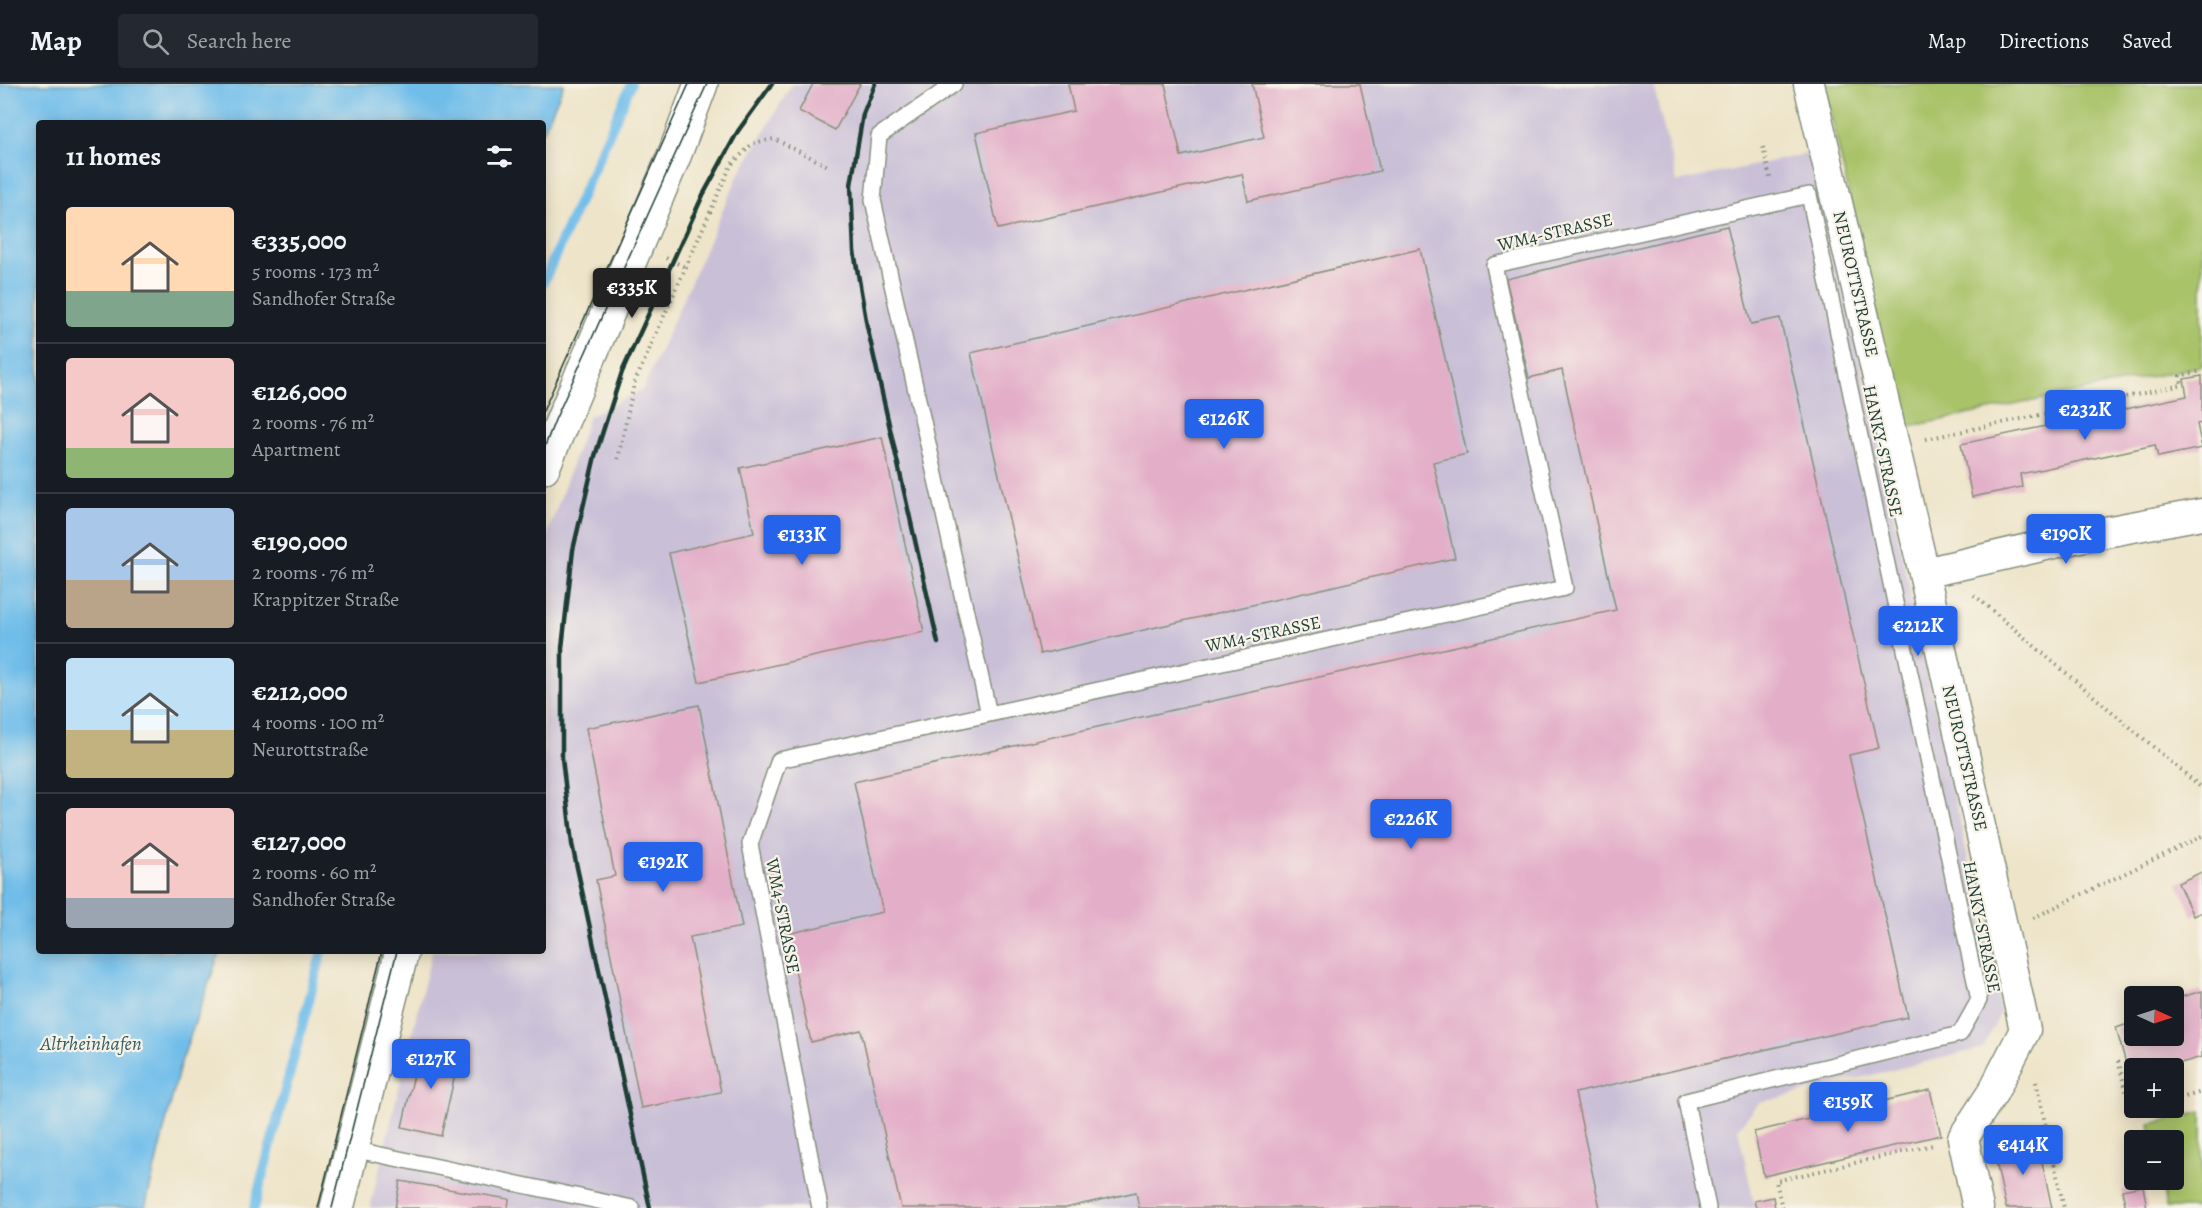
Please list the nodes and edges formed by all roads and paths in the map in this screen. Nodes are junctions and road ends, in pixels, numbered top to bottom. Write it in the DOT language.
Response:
graph roads {
  1 [pos="701,84"];
  2 [pos="712,84"];
  3 [pos="954,84"];
  4 [pos="1809,84"];
  5 [pos="1763,147"];
  6 [pos="676,151"];
  7 [pos="1766,163"];
  8 [pos="830,167"];
  9 [pos="1809,195"];
  10 [pos="2202,371"];
  11 [pos="1916,442"];
  12 [pos="618,459"];
  13 [pos="546,460"];
  14 [pos="2202,514"];
  15 [pos="1933,571"];
  16 [pos="989,714"];
  17 [pos="2202,788"];
  18 [pos="2202,836"];
  19 [pos="2004,933"];
  20 [pos="401,954"];
  21 [pos="2118,1061"];
  22 [pos="2036,1081"];
  23 [pos="2124,1083"];
  24 [pos="2202,1092"];
  25 [pos="2184,1097"];
  26 [pos="1963,1138"];
  27 [pos="352,1149"];
  28 [pos="337,1208"];
  29 [pos="632,1208"];
  30 [pos="820,1208"];
  31 [pos="1708,1208"];
  32 [pos="1782,1208"];
  33 [pos="1978,1208"];
  34 [pos="2064,1208"];
  1 -- 6 [label="street"];
  2 -- 6 [label="street"];
  3 -- 16 [label="lane"];
  4 -- 15 [label="street, NEUROTTSTRASSE"];
  5 -- 7 [label="path"];
  6 -- 13 [label="street"];
  8 -- 12 [label="path"];
  9 -- 16 [label="lane, WM4-STRASSE"];
  9 -- 31 [label="lane, HANKY-STRASSE"];
  10 -- 11 [label="path"];
  14 -- 15 [label="street"];
  15 -- 17 [label="path"];
  15 -- 19 [label="street, NEUROTTSTRASSE"];
  16 -- 30 [label="lane, WM4-STRASSE"];
  18 -- 19 [label="path"];
  19 -- 26 [label="street, NEUROTTSTRASSE"];
  20 -- 27 [label="street"];
  21 -- 23 [label="path"];
  22 -- 34 [label="path"];
  24 -- 25 [label="path"];
  26 -- 32 [label="path"];
  26 -- 33 [label="street"];
  27 -- 28 [label="street"];
  27 -- 29 [label="lane"];
}
